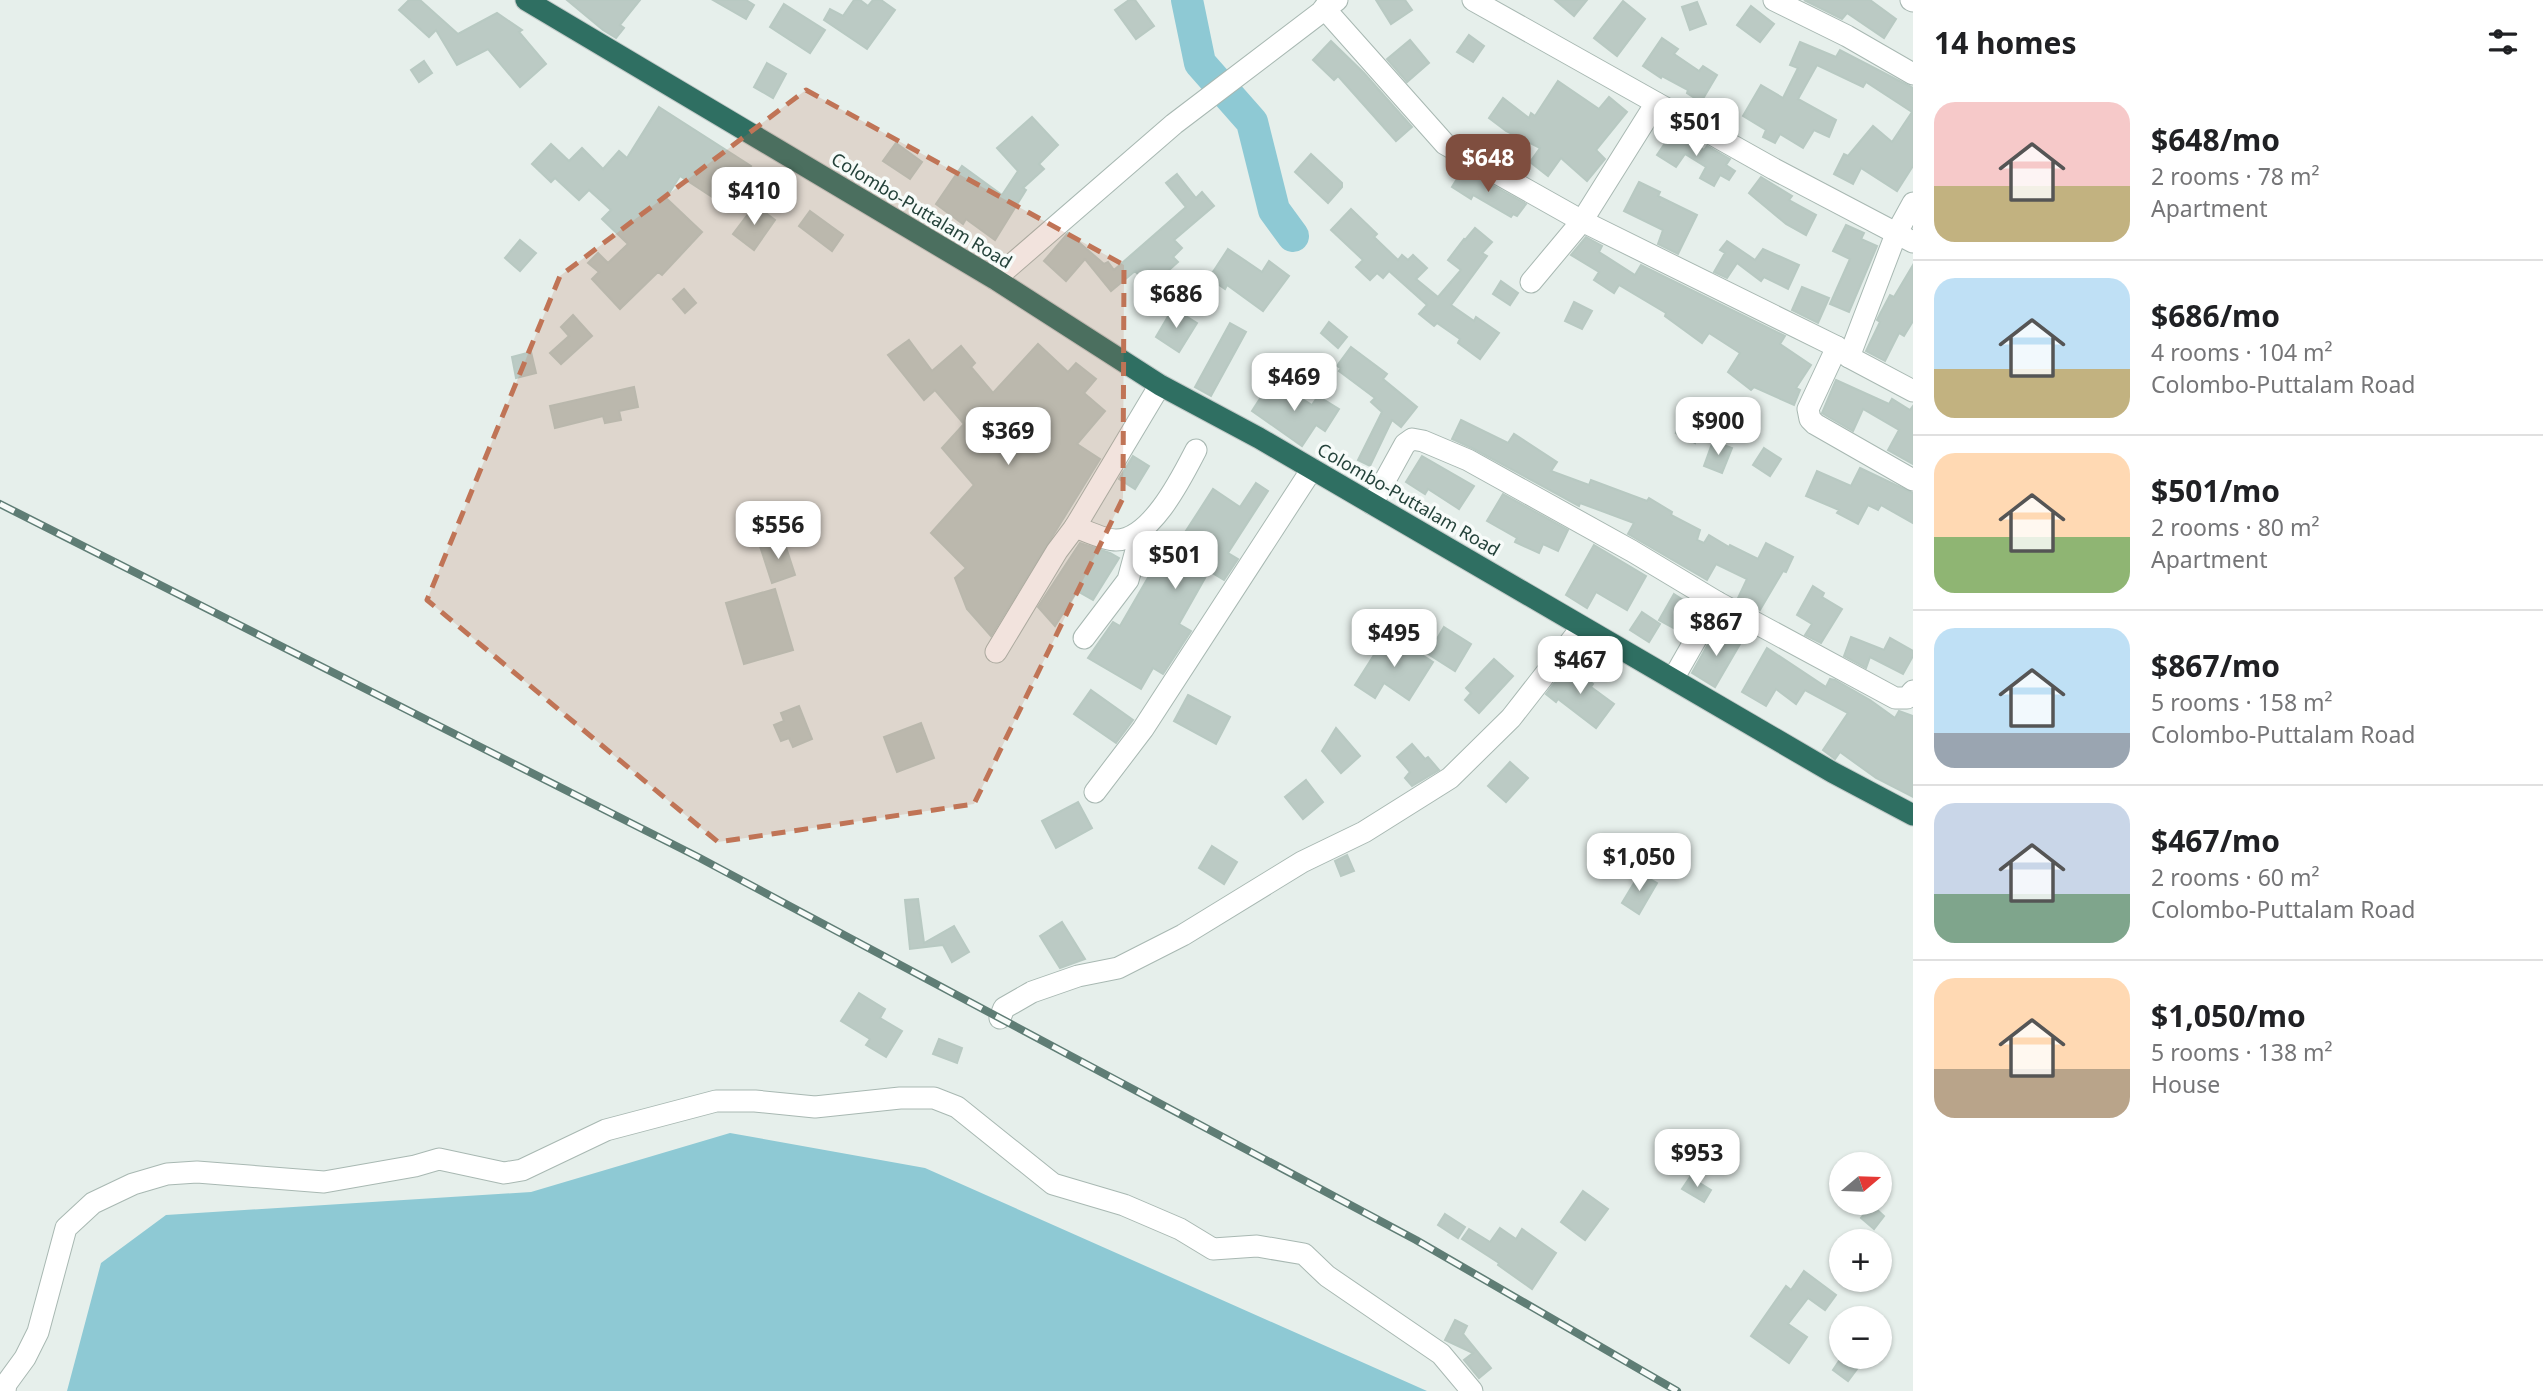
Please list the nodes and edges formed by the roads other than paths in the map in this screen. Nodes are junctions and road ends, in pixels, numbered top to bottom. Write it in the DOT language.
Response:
graph roads {
  1 [pos="526,0"];
  2 [pos="1473,0"];
  3 [pos="1774,0"];
  4 [pos="1331,4"];
  5 [pos="1913,74"];
  6 [pos="1656,103"];
  7 [pos="1913,203"];
  8 [pos="1582,221"];
  9 [pos="1905,238"];
  10 [pos="995,279"];
  11 [pos="1531,282"];
  12 [pos="1843,352"];
  13 [pos="1160,385"];
  14 [pos="1913,391"];
  15 [pos="1196,450"];
  16 [pos="1312,469"];
  17 [pos="1913,480"];
  18 [pos="1372,504"];
  19 [pos="1075,527"];
  20 [pos="1141,532"];
  21 [pos="1717,602"];
  22 [pos="1582,627"];
  23 [pos="1084,638"];
  24 [pos="996,652"];
  25 [pos="1673,679"];
  26 [pos="1913,691"];
  27 [pos="1095,792"];
  28 [pos="1913,815"];
  29 [pos="1000,1018"];
  30 [pos="8,1364"];
  31 [pos="5,1391"];
  32 [pos="1472,1391"];
  1 -- 10 [label="highway, Colombo-Puttalam Road"];
  2 -- 6 [label="street"];
  3 -- 5 [label="street"];
  4 -- 8 [label="street"];
  4 -- 10 [label="street"];
  6 -- 8 [label="street"];
  6 -- 9 [label="street"];
  7 -- 9 [label="street"];
  8 -- 11 [label="street"];
  8 -- 12 [label="street"];
  9 -- 12 [label="street"];
  10 -- 13 [label="highway, Colombo-Puttalam Road"];
  12 -- 14 [label="street"];
  12 -- 17 [label="street"];
  13 -- 16 [label="highway, Colombo-Puttalam Road"];
  13 -- 19 [label="street"];
  15 -- 20 [label="street"];
  16 -- 18 [label="highway, Colombo-Puttalam Road"];
  16 -- 27 [label="street"];
  18 -- 21 [label="street"];
  18 -- 22 [label="highway, Colombo-Puttalam Road"];
  19 -- 20 [label="street"];
  19 -- 24 [label="street"];
  20 -- 23 [label="street"];
  21 -- 25 [label="street"];
  21 -- 26 [label="street"];
  22 -- 25 [label="highway, Colombo-Puttalam Road"];
  22 -- 29 [label="street"];
  25 -- 28 [label="highway, Colombo-Puttalam Road"];
  30 -- 31 [label="street"];
  30 -- 32 [label="street"];
}
